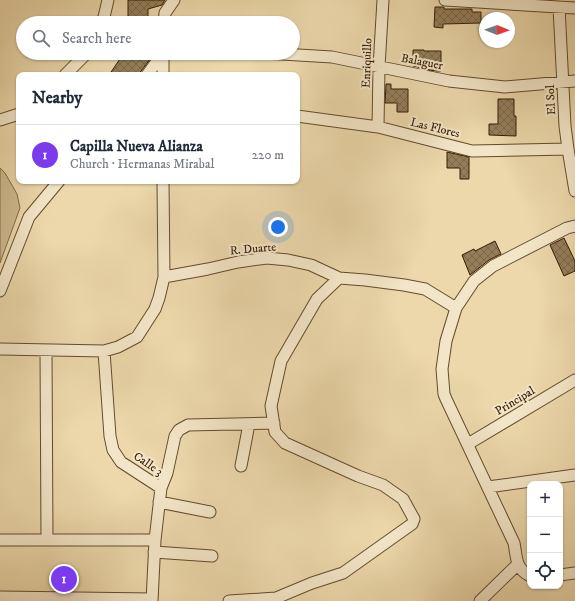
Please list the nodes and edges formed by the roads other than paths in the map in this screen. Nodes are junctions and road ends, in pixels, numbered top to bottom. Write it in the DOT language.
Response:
graph roads {
  1 [pos="108,0"];
  2 [pos="174,0"];
  3 [pos="382,0"];
  4 [pos="445,0"];
  5 [pos="559,7"];
  6 [pos="575,8"];
  7 [pos="104,16"];
  8 [pos="166,16"];
  9 [pos="300,55"];
  10 [pos="80,60"];
  11 [pos="158,60"];
  12 [pos="163,60"];
  13 [pos="379,67"];
  14 [pos="68,72"];
  15 [pos="149,72"];
  16 [pos="163,72"];
  17 [pos="575,81"];
  18 [pos="563,82"];
  19 [pos="16,115"];
  20 [pos="300,116"];
  21 [pos="0,120"];
  22 [pos="378,127"];
  23 [pos="568,149"];
  24 [pos="57,184"];
  25 [pos="163,184"];
  26 [pos="575,191"];
  27 [pos="575,226"];
  28 [pos="164,277"];
  29 [pos="339,278"];
  30 [pos="0,291"];
  31 [pos="456,308"];
  32 [pos="0,349"];
  33 [pos="46,350"];
  34 [pos="104,351"];
  35 [pos="575,380"];
  36 [pos="274,423"];
  37 [pos="249,424"];
  38 [pos="468,444"];
  39 [pos="241,466"];
  40 [pos="575,475"];
  41 [pos="488,487"];
  42 [pos="161,488"];
  43 [pos="159,502"];
  44 [pos="210,512"];
  45 [pos="47,539"];
  46 [pos="0,540"];
  47 [pos="155,540"];
  48 [pos="154,552"];
  49 [pos="212,556"];
  50 [pos="518,564"];
  51 [pos="575,573"];
  52 [pos="527,574"];
  53 [pos="563,575"];
  54 [pos="0,597"];
  55 [pos="152,600"];
  56 [pos="229,601"];
  57 [pos="480,601"];
  1 -- 7 [label="street"];
  2 -- 8 [label="street"];
  3 -- 13 [label="street, Enriquillo"];
  4 -- 5 [label="street"];
  5 -- 6 [label="street"];
  5 -- 18 [label="street, El Sol"];
  9 -- 13 [label="street, Balaguer"];
  10 -- 14 [label="street"];
  11 -- 15 [label="street"];
  12 -- 16 [label="street"];
  13 -- 18 [label="street, Balaguer"];
  13 -- 22 [label="street, Enriquillo"];
  17 -- 18 [label="street, Balaguer"];
  18 -- 23 [label="street, El Sol"];
  19 -- 21 [label="street"];
  20 -- 22 [label="street, Las Flores"];
  22 -- 23 [label="street, Las Flores"];
  23 -- 26 [label="street, El Sol"];
  24 -- 30 [label="street"];
  25 -- 28 [label="street"];
  27 -- 31 [label="street"];
  28 -- 29 [label="street, R. Duarte"];
  28 -- 34 [label="street"];
  29 -- 31 [label="street, R. Duarte"];
  29 -- 36 [label="street"];
  31 -- 38 [label="street"];
  32 -- 33 [label="street"];
  33 -- 34 [label="street"];
  33 -- 45 [label="street"];
  34 -- 42 [label="street, Calle 3"];
  35 -- 38 [label="street, Principal"];
  36 -- 37 [label="street"];
  36 -- 56 [label="street"];
  37 -- 39 [label="street"];
  37 -- 42 [label="street"];
  38 -- 41 [label="street"];
  40 -- 41 [label="street"];
  41 -- 50 [label="street"];
  42 -- 43 [label="street, Calle 3"];
  43 -- 44 [label="street"];
  43 -- 47 [label="street, Calle 3"];
  45 -- 46 [label="street"];
  45 -- 47 [label="street"];
  47 -- 48 [label="street, Calle 3"];
  48 -- 49 [label="street"];
  48 -- 55 [label="street, Calle 3"];
  50 -- 52 [label="street"];
  50 -- 57 [label="street"];
  51 -- 53 [label="street"];
  54 -- 55 [label="street"];
}
